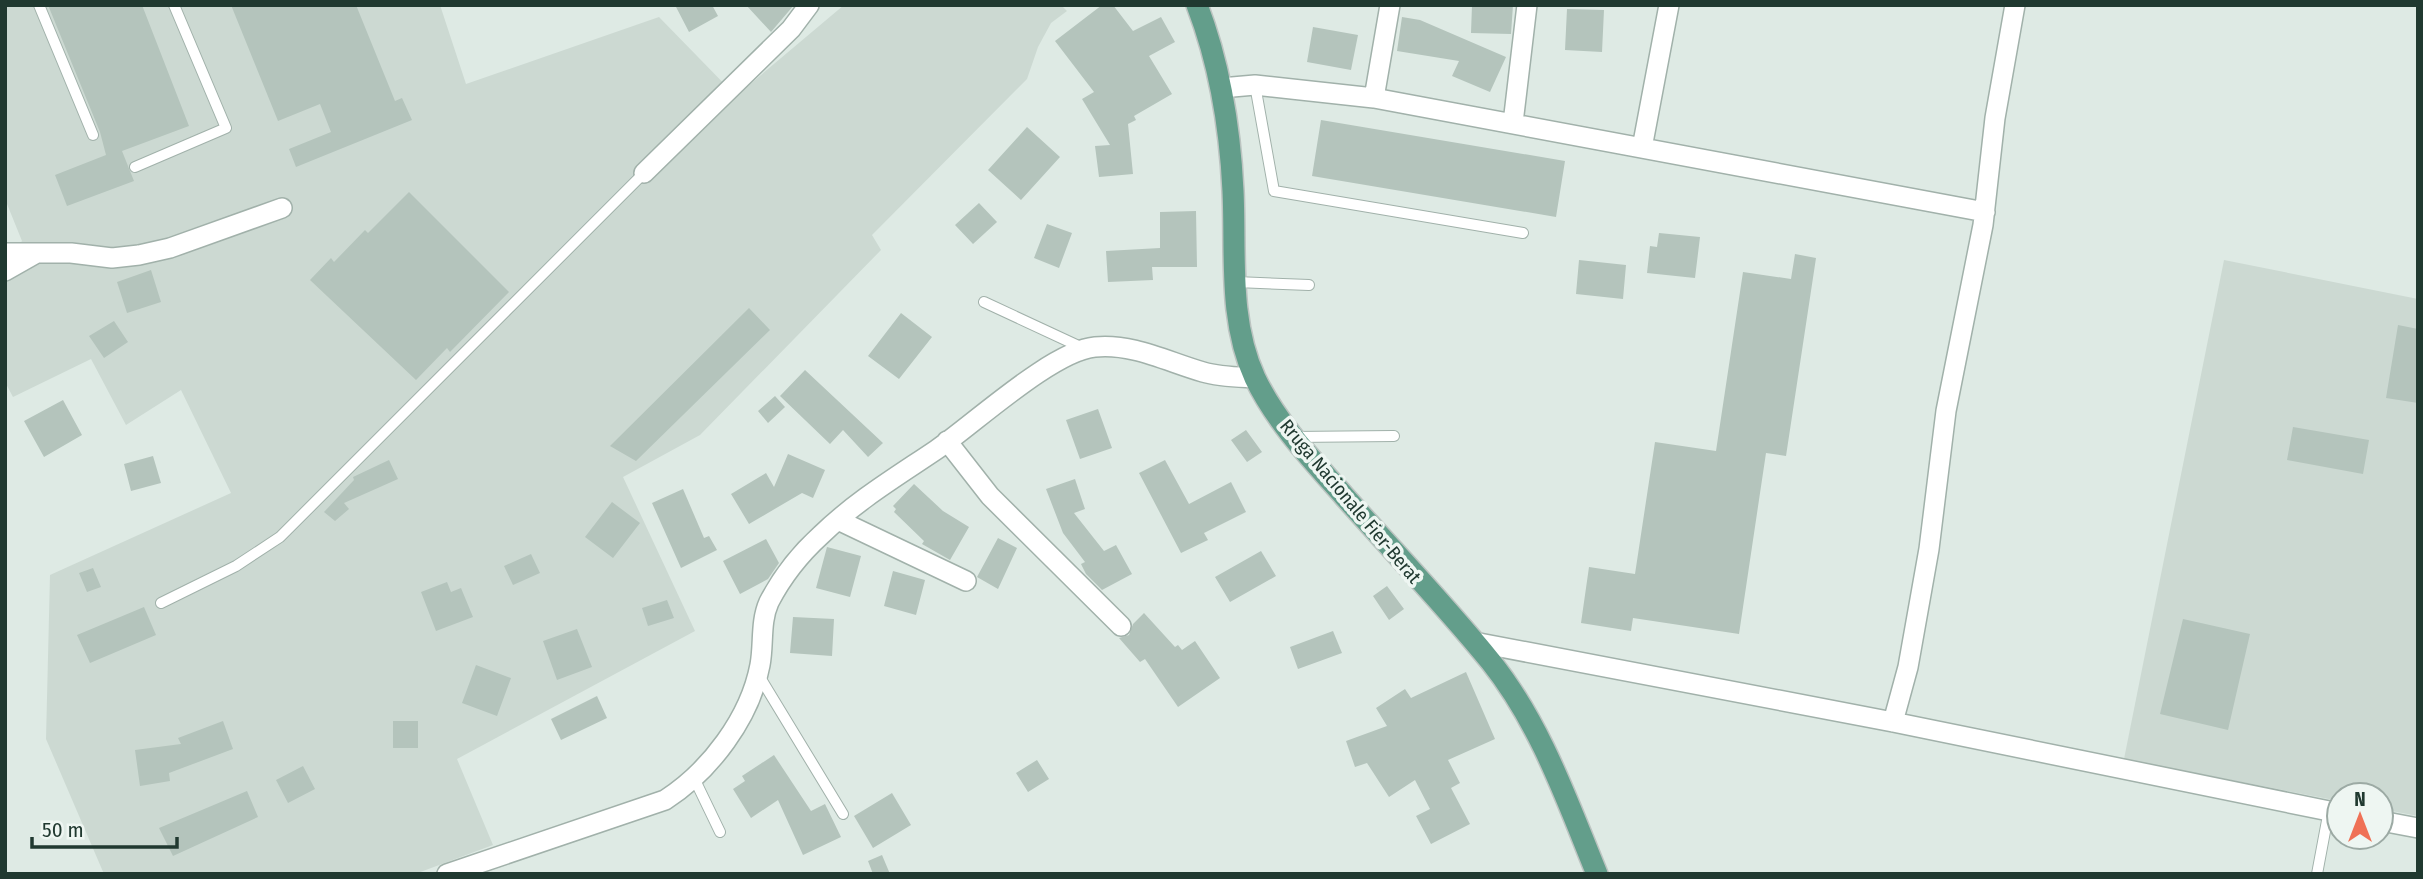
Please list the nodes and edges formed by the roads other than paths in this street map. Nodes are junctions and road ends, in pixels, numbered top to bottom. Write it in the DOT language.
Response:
graph roads {
  1 [pos="39,5"];
  2 [pos="174,5"];
  3 [pos="809,5"];
  4 [pos="1197,5"];
  5 [pos="1390,5"];
  6 [pos="1527,5"];
  7 [pos="1669,5"];
  8 [pos="2015,5"];
  9 [pos="1255,85"];
  10 [pos="1221,88"];
  11 [pos="1374,98"];
  12 [pos="1513,123"];
  13 [pos="93,135"];
  14 [pos="1642,148"];
  15 [pos="135,167"];
  16 [pos="644,173"];
  17 [pos="282,208"];
  18 [pos="1985,212"];
  19 [pos="1523,233"];
  20 [pos="39,252"];
  21 [pos="5,253"];
  22 [pos="5,271"];
  23 [pos="1236,282"];
  24 [pos="1309,285"];
  25 [pos="984,302"];
  26 [pos="1085,349"];
  27 [pos="1255,378"];
  28 [pos="1394,436"];
  29 [pos="1293,437"];
  30 [pos="947,442"];
  31 [pos="838,520"];
  32 [pos="966,581"];
  33 [pos="161,603"];
  34 [pos="1121,626"];
  35 [pos="1474,642"];
  36 [pos="758,673"];
  37 [pos="1893,722"];
  38 [pos="694,778"];
  39 [pos="2325,809"];
  40 [pos="843,814"];
  41 [pos="2395,824"];
  42 [pos="2418,828"];
  43 [pos="720,832"];
  44 [pos="2325,844"];
  45 [pos="447,874"];
  46 [pos="1597,874"];
  47 [pos="2317,874"];
  1 -- 13 [label="lane"];
  2 -- 15 [label="lane"];
  3 -- 16 [label="street"];
  4 -- 10 [label="main road, Rruga Nacionale Fier-Berat"];
  5 -- 11 [label="street"];
  6 -- 12 [label="street"];
  7 -- 14 [label="street"];
  8 -- 18 [label="street"];
  9 -- 10 [label="street"];
  9 -- 11 [label="street"];
  9 -- 19 [label="lane"];
  10 -- 23 [label="main road, Rruga Nacionale Fier-Berat"];
  11 -- 12 [label="street"];
  12 -- 14 [label="street"];
  14 -- 18 [label="street"];
  16 -- 33 [label="lane"];
  17 -- 20 [label="street"];
  18 -- 37 [label="street"];
  20 -- 21 [label="street"];
  20 -- 22 [label="street"];
  23 -- 24 [label="lane"];
  23 -- 27 [label="main road, Rruga Nacionale Fier-Berat"];
  25 -- 26 [label="lane"];
  26 -- 27 [label="street"];
  26 -- 30 [label="street"];
  27 -- 29 [label="main road, Rruga Nacionale Fier-Berat"];
  28 -- 29 [label="lane"];
  29 -- 35 [label="main road, Rruga Nacionale Fier-Berat"];
  30 -- 31 [label="street"];
  30 -- 34 [label="street"];
  31 -- 32 [label="street"];
  31 -- 36 [label="street"];
  35 -- 37 [label="street"];
  35 -- 46 [label="main road, Rruga Nacionale Fier-Berat"];
  36 -- 38 [label="street"];
  36 -- 40 [label="lane"];
  37 -- 39 [label="street"];
  38 -- 43 [label="lane"];
  38 -- 45 [label="street"];
  41 -- 42 [label="street"];
  44 -- 47 [label="lane"];
}
